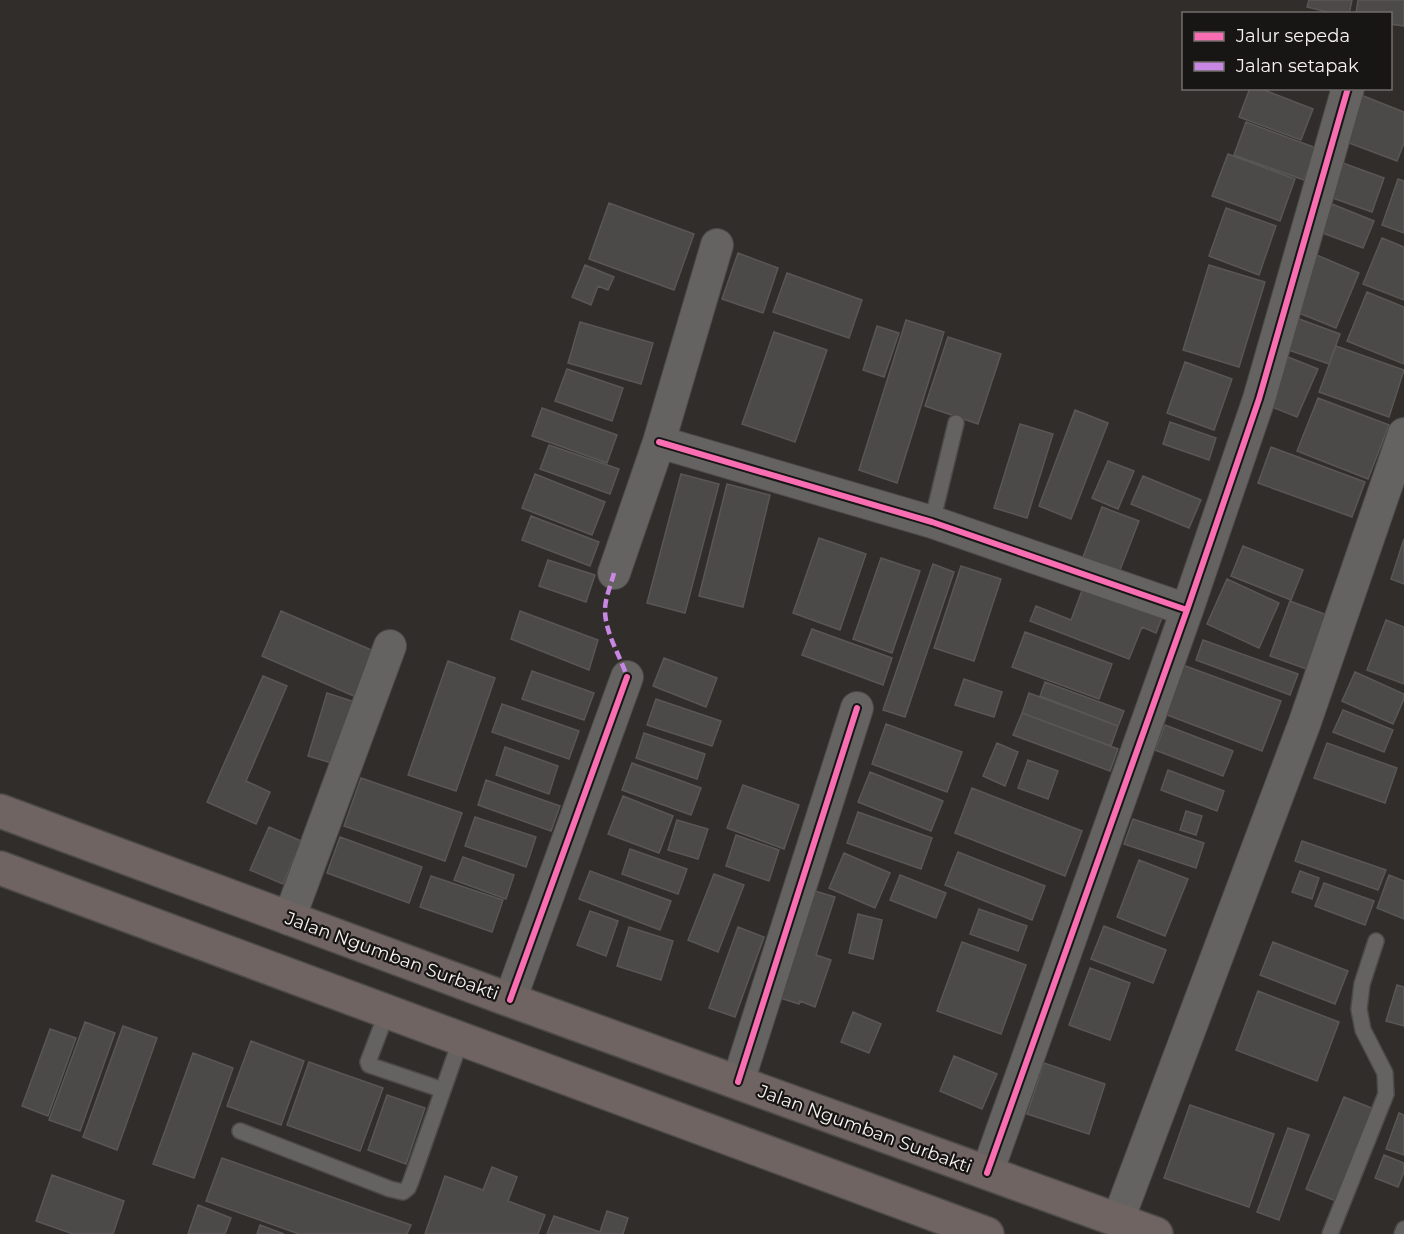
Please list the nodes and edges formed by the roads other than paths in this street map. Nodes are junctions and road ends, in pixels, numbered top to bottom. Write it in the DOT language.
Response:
graph roads {
  1 [pos="1347,90"];
  2 [pos="717,245"];
  3 [pos="956,423"];
  4 [pos="1404,434"];
  5 [pos="659,442"];
  6 [pos="932,522"];
  7 [pos="614,573"];
  8 [pos="1187,610"];
  9 [pos="390,646"];
  10 [pos="627,677"];
  11 [pos="857,708"];
  12 [pos="0,811"];
  13 [pos="0,868"];
  14 [pos="289,919"];
  15 [pos="1376,941"];
  16 [pos="510,1000"];
  17 [pos="387,1012"];
  18 [pos="461,1039"];
  19 [pos="738,1082"];
  20 [pos="443,1090"];
  21 [pos="240,1131"];
  22 [pos="987,1173"];
  23 [pos="1118,1220"];
  24 [pos="1404,1229"];
  25 [pos="987,1234"];
  26 [pos="1156,1234"];
  27 [pos="1330,1234"];
  28 [pos="1402,1234"];
  1 -- 8 [label="street"];
  2 -- 5 [label="street"];
  3 -- 6 [label="lane"];
  4 -- 23 [label="street"];
  5 -- 6 [label="street"];
  5 -- 7 [label="street"];
  6 -- 8 [label="street"];
  8 -- 22 [label="street"];
  9 -- 14 [label="street"];
  10 -- 16 [label="street"];
  11 -- 19 [label="street"];
  12 -- 14 [label="highway, Jalan Ngumban Surbakti"];
  13 -- 17 [label="highway"];
  14 -- 16 [label="highway, Jalan Ngumban Surbakti"];
  15 -- 27 [label="lane"];
  16 -- 19 [label="highway, Jalan Ngumban Surbakti"];
  17 -- 18 [label="highway"];
  17 -- 20 [label="lane"];
  18 -- 20 [label="lane"];
  18 -- 25 [label="highway"];
  19 -- 22 [label="highway, Jalan Ngumban Surbakti"];
  20 -- 21 [label="lane"];
  22 -- 23 [label="highway, Jalan Ngumban Surbakti"];
  23 -- 26 [label="highway, Jalan Ngumban Surbakti"];
  24 -- 28 [label="lane"];
}
